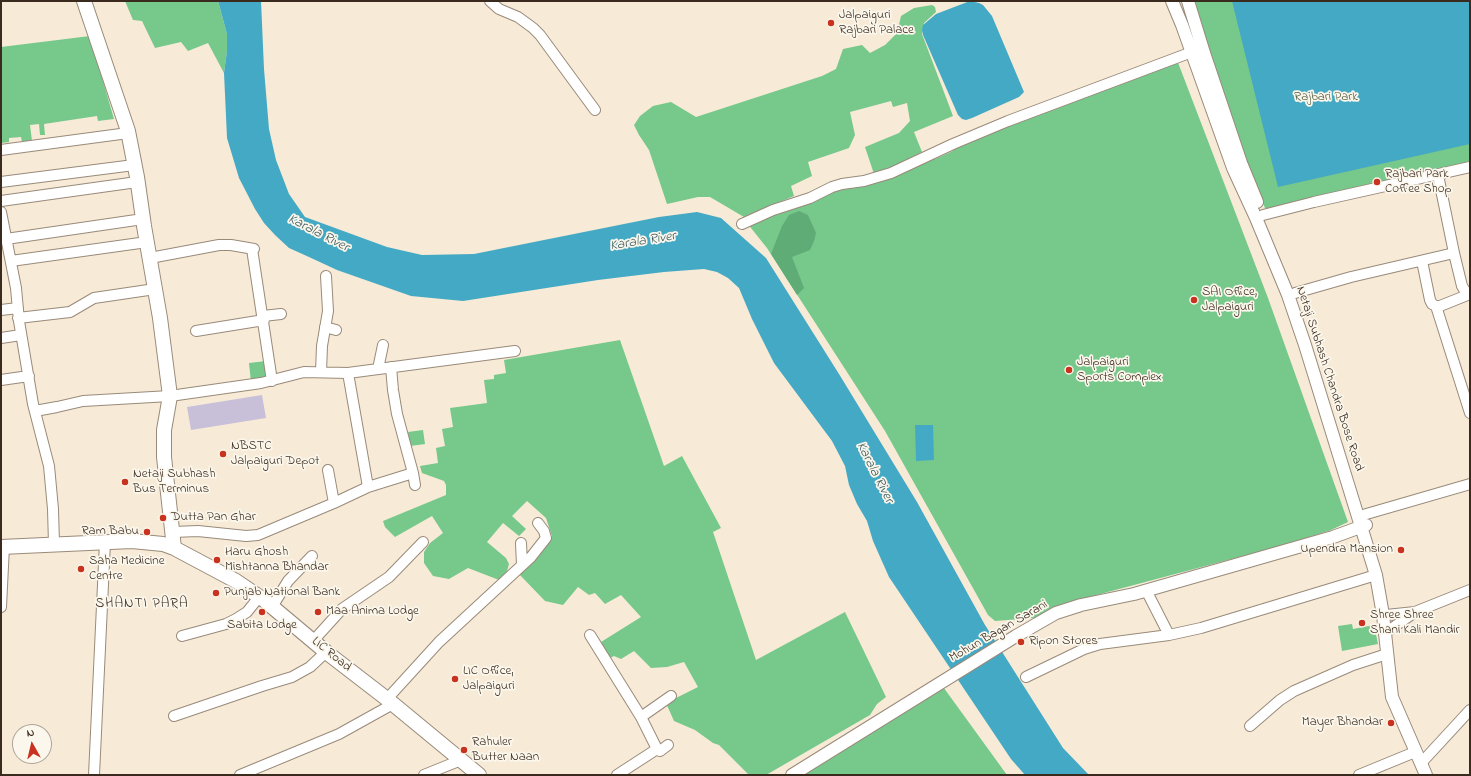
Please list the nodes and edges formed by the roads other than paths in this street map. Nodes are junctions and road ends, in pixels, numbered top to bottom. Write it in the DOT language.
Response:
graph roads {
  1 [pos="84,1"];
  2 [pos="490,1"];
  3 [pos="1172,1"];
  4 [pos="1190,2"];
  5 [pos="1192,52"];
  6 [pos="595,110"];
  7 [pos="128,133"];
  8 [pos="1,150"];
  9 [pos="134,165"];
  10 [pos="1470,167"];
  11 [pos="1438,175"];
  12 [pos="1,182"];
  13 [pos="137,182"];
  14 [pos="1,201"];
  15 [pos="1,212"];
  16 [pos="1259,217"];
  17 [pos="143,219"];
  18 [pos="742,224"];
  19 [pos="6,239"];
  20 [pos="147,242"];
  21 [pos="1454,253"];
  22 [pos="150,258"];
  23 [pos="1422,260"];
  24 [pos="10,261"];
  25 [pos="326,276"];
  26 [pos="155,289"];
  27 [pos="1295,292"];
  28 [pos="1470,294"];
  29 [pos="1436,306"];
  30 [pos="1,310"];
  31 [pos="18,313"];
  32 [pos="281,314"];
  33 [pos="263,318"];
  34 [pos="325,327"];
  35 [pos="336,330"];
  36 [pos="196,331"];
  37 [pos="21,335"];
  38 [pos="1,338"];
  39 [pos="383,345"];
  40 [pos="515,351"];
  41 [pos="391,367"];
  42 [pos="378,369"];
  43 [pos="320,372"];
  44 [pos="348,373"];
  45 [pos="28,376"];
  46 [pos="1,380"];
  47 [pos="272,381"];
  48 [pos="170,396"];
  49 [pos="35,411"];
  50 [pos="1470,413"];
  51 [pos="328,470"];
  52 [pos="412,472"];
  53 [pos="1470,484"];
  54 [pos="415,485"];
  55 [pos="368,487"];
  56 [pos="334,503"];
  57 [pos="538,523"];
  58 [pos="1364,526"];
  59 [pos="173,532"];
  60 [pos="105,542"];
  61 [pos="423,542"];
  62 [pos="521,543"];
  63 [pos="54,544"];
  64 [pos="3,546"];
  65 [pos="174,548"];
  66 [pos="312,556"];
  67 [pos="522,565"];
  68 [pos="1377,574"];
  69 [pos="1146,590"];
  70 [pos="1470,590"];
  71 [pos="259,597"];
  72 [pos="1,607"];
  73 [pos="272,607"];
  74 [pos="1415,612"];
  75 [pos="1384,615"];
  76 [pos="1388,631"];
  77 [pos="590,635"];
  78 [pos="1169,635"];
  79 [pos="182,636"];
  80 [pos="313,641"];
  81 [pos="326,652"];
  82 [pos="1387,654"];
  83 [pos="1026,677"];
  84 [pos="671,696"];
  85 [pos="390,702"];
  86 [pos="1470,710"];
  87 [pos="174,716"];
  88 [pos="641,717"];
  89 [pos="1250,726"];
  90 [pos="668,745"];
  91 [pos="657,749"];
  92 [pos="1415,752"];
  93 [pos="461,760"];
  94 [pos="1424,772"];
  95 [pos="94,775"];
  96 [pos="240,775"];
  97 [pos="424,775"];
  98 [pos="479,775"];
  99 [pos="617,775"];
  100 [pos="792,775"];
  101 [pos="1359,775"];
  1 -- 7 [label="main road"];
  2 -- 6 [label="street"];
  3 -- 5 [label="street, Netaji Subhash Chandra Bose Road"];
  4 -- 16 [label="street, Netaji Subhash Chandra Bose Road"];
  5 -- 16 [label="street, Netaji Subhash Chandra Bose Road"];
  5 -- 18 [label="street"];
  7 -- 8 [label="street"];
  7 -- 9 [label="main road"];
  9 -- 12 [label="street"];
  9 -- 13 [label="main road"];
  10 -- 11 [label="street"];
  11 -- 16 [label="street"];
  11 -- 21 [label="street"];
  13 -- 14 [label="street"];
  13 -- 17 [label="main road"];
  15 -- 19 [label="street"];
  16 -- 27 [label="street, Netaji Subhash Chandra Bose Road"];
  16 -- 58 [label="street, Netaji Subhash Chandra Bose Road"];
  17 -- 19 [label="street"];
  17 -- 20 [label="main road"];
  19 -- 24 [label="street"];
  20 -- 22 [label="main road"];
  20 -- 24 [label="street"];
  21 -- 23 [label="street"];
  21 -- 28 [label="street"];
  22 -- 26 [label="main road"];
  22 -- 33 [label="street"];
  23 -- 27 [label="street"];
  23 -- 29 [label="street"];
  24 -- 31 [label="street"];
  25 -- 34 [label="street"];
  26 -- 31 [label="street"];
  26 -- 48 [label="main road"];
  27 -- 58 [label="street, Netaji Subhash Chandra Bose Road"];
  28 -- 29 [label="street"];
  29 -- 50 [label="street"];
  30 -- 31 [label="street"];
  31 -- 37 [label="street"];
  32 -- 33 [label="street"];
  33 -- 36 [label="street"];
  33 -- 47 [label="street"];
  34 -- 35 [label="street"];
  34 -- 43 [label="street"];
  37 -- 38 [label="street"];
  37 -- 45 [label="street"];
  39 -- 42 [label="street"];
  40 -- 41 [label="street"];
  41 -- 42 [label="street"];
  41 -- 52 [label="street"];
  42 -- 44 [label="street"];
  43 -- 44 [label="street"];
  43 -- 47 [label="street"];
  44 -- 55 [label="street"];
  45 -- 46 [label="street"];
  45 -- 49 [label="street"];
  47 -- 48 [label="street"];
  48 -- 49 [label="street"];
  48 -- 59 [label="main road"];
  49 -- 63 [label="street"];
  51 -- 56 [label="street"];
  52 -- 54 [label="street"];
  52 -- 55 [label="street"];
  53 -- 58 [label="street"];
  55 -- 56 [label="street"];
  56 -- 59 [label="street"];
  57 -- 67 [label="street"];
  58 -- 68 [label="street, Netaji Subhash Chandra Bose Road"];
  58 -- 69 [label="street, Mohun Bagan Sarani"];
  59 -- 65 [label="main road"];
  60 -- 63 [label="main road, LIC Road"];
  60 -- 65 [label="main road, LIC Road"];
  60 -- 95 [label="street"];
  61 -- 80 [label="street"];
  62 -- 67 [label="street"];
  63 -- 64 [label="main road, LIC Road"];
  64 -- 72 [label="street"];
  65 -- 71 [label="main road, LIC Road"];
  66 -- 73 [label="street"];
  67 -- 85 [label="street"];
  68 -- 75 [label="street, Netaji Subhash Chandra Bose Road"];
  68 -- 78 [label="street"];
  69 -- 78 [label="street"];
  69 -- 100 [label="street, Mohun Bagan Sarani"];
  70 -- 74 [label="street"];
  71 -- 73 [label="main road, LIC Road"];
  71 -- 79 [label="street"];
  73 -- 80 [label="main road, LIC Road"];
  74 -- 75 [label="street"];
  74 -- 76 [label="street"];
  75 -- 76 [label="street, Netaji Subhash Chandra Bose Road"];
  75 -- 82 [label="street, Netaji Subhash Chandra Bose Road"];
  76 -- 94 [label="street, Netaji Subhash Chandra Bose Road"];
  77 -- 88 [label="street"];
  78 -- 83 [label="street"];
  80 -- 81 [label="main road, LIC Road"];
  81 -- 85 [label="main road, LIC Road"];
  81 -- 87 [label="street"];
  82 -- 89 [label="street"];
  82 -- 92 [label="street, Netaji Subhash Chandra Bose Road"];
  84 -- 88 [label="street"];
  85 -- 93 [label="main road, LIC Road"];
  85 -- 96 [label="street"];
  86 -- 94 [label="street"];
  88 -- 91 [label="street"];
  90 -- 91 [label="street"];
  91 -- 99 [label="street"];
  92 -- 94 [label="street, Netaji Subhash Chandra Bose Road"];
  92 -- 101 [label="street"];
  93 -- 97 [label="street"];
  93 -- 98 [label="main road, LIC Road"];
}
